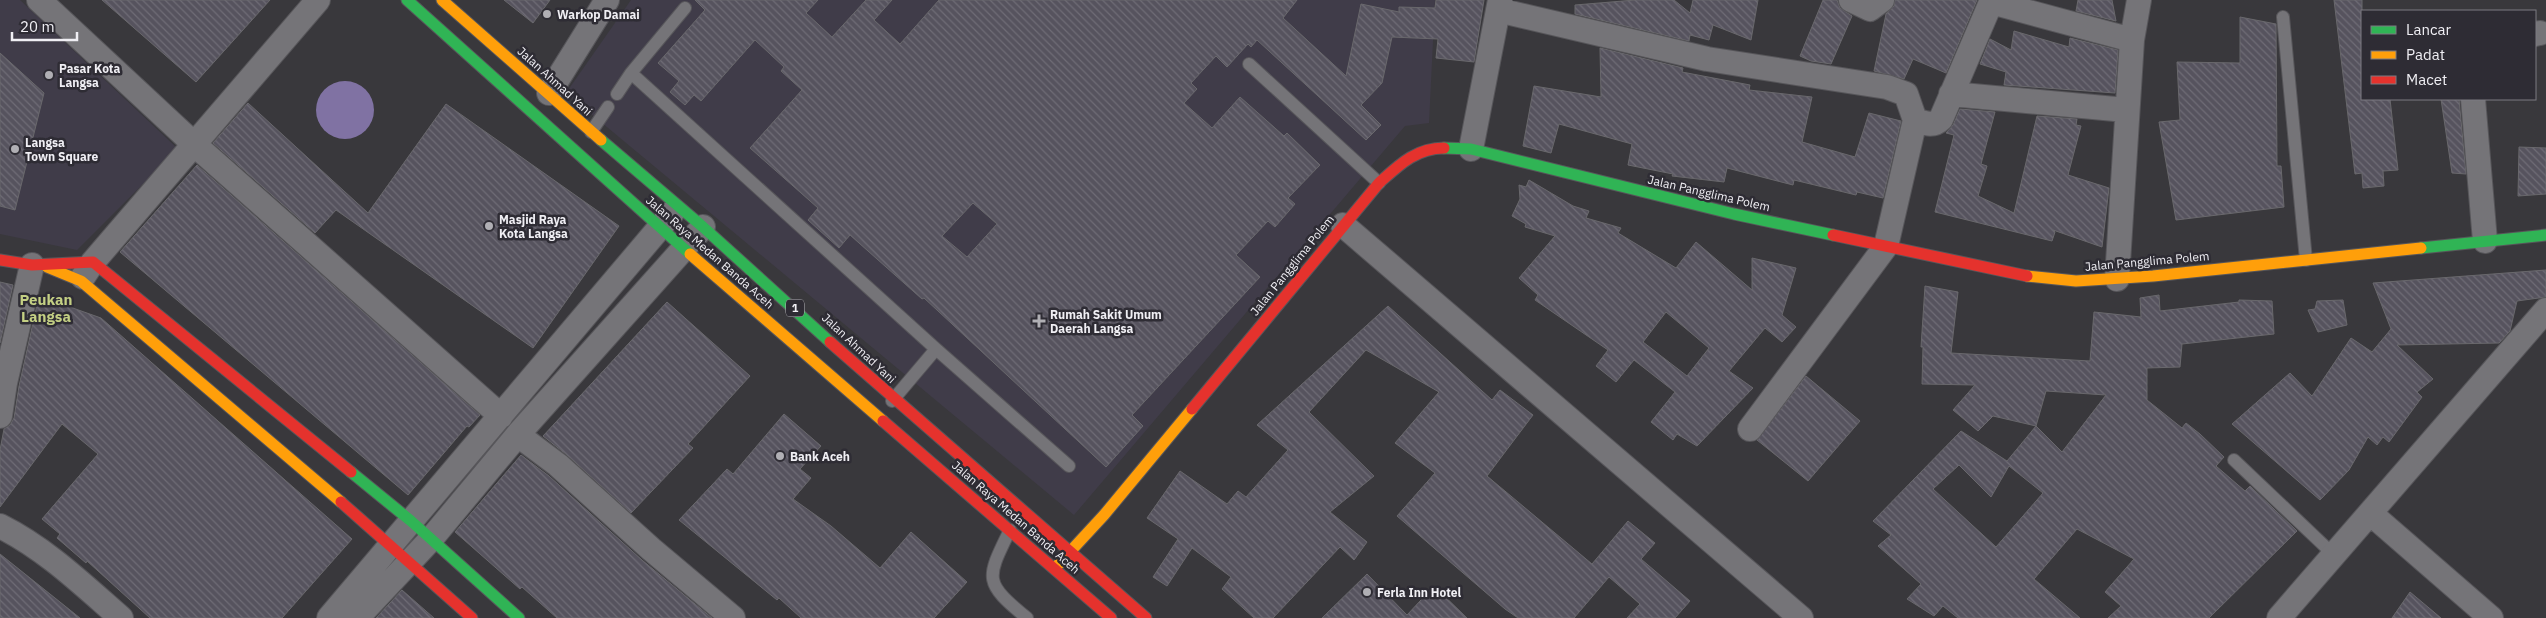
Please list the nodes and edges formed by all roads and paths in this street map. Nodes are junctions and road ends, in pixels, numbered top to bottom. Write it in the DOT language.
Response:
graph roads {
  1 [pos="39,0"];
  2 [pos="318,0"];
  3 [pos="408,0"];
  4 [pos="442,0"];
  5 [pos="607,0"];
  6 [pos="1851,0"];
  7 [pos="1882,0"];
  8 [pos="2139,0"];
  9 [pos="1991,1"];
  10 [pos="1499,5"];
  11 [pos="685,8"];
  12 [pos="2283,17"];
  13 [pos="2132,40"];
  14 [pos="1249,64"];
  15 [pos="632,72"];
  16 [pos="549,93"];
  17 [pos="617,94"];
  18 [pos="1951,94"];
  19 [pos="2473,100"];
  20 [pos="608,107"];
  21 [pos="2126,110"];
  22 [pos="1916,120"];
  23 [pos="590,132"];
  24 [pos="195,145"];
  25 [pos="1471,149"];
  26 [pos="1379,183"];
  27 [pos="679,206"];
  28 [pos="1343,225"];
  29 [pos="659,227"];
  30 [pos="703,227"];
  31 [pos="2546,235"];
  32 [pos="2485,241"];
  33 [pos="1886,246"];
  34 [pos="684,248"];
  35 [pos="0,260"];
  36 [pos="2306,260"];
  37 [pos="35,264"];
  38 [pos="87,272"];
  39 [pos="2117,279"];
  40 [pos="2546,310"];
  41 [pos="936,349"];
  42 [pos="3,381"];
  43 [pos="236,395"];
  44 [pos="894,399"];
  45 [pos="877,415"];
  46 [pos="0,416"];
  47 [pos="501,416"];
  48 [pos="1750,429"];
  49 [pos="518,435"];
  50 [pos="2234,460"];
  51 [pos="1069,466"];
  52 [pos="2370,513"];
  53 [pos="411,521"];
  54 [pos="0,526"];
  55 [pos="1010,530"];
  56 [pos="431,539"];
  57 [pos="390,546"];
  58 [pos="1070,552"];
  59 [pos="2334,555"];
  60 [pos="409,561"];
  61 [pos="1055,568"];
  62 [pos="1101,609"];
  63 [pos="121,618"];
  64 [pos="329,618"];
  65 [pos="358,618"];
  66 [pos="472,618"];
  67 [pos="519,618"];
  68 [pos="733,618"];
  69 [pos="1027,618"];
  70 [pos="1091,618"];
  71 [pos="1111,618"];
  72 [pos="1146,618"];
  73 [pos="1801,618"];
  74 [pos="2279,618"];
  75 [pos="2491,618"];
  1 -- 24 [label="street"];
  2 -- 24 [label="street"];
  3 -- 29 [label="main road, Jalan Raya Medan Banda Aceh / 1"];
  4 -- 16 [label="main road, Jalan Ahmad Yani / 1"];
  5 -- 16 [label="street"];
  6 -- 7 [label="street"];
  8 -- 13 [label="street"];
  9 -- 13 [label="street"];
  9 -- 18 [label="street"];
  10 -- 22 [label="street"];
  10 -- 25 [label="street"];
  11 -- 15 [label="lane"];
  12 -- 36 [label="lane"];
  13 -- 21 [label="street"];
  14 -- 26 [label="lane"];
  15 -- 17 [label="lane"];
  15 -- 41 [label="lane"];
  16 -- 23 [label="main road, Jalan Ahmad Yani / 1"];
  18 -- 21 [label="street"];
  18 -- 22 [label="street"];
  19 -- 32 [label="street"];
  20 -- 23 [label="lane"];
  21 -- 39 [label="street"];
  22 -- 33 [label="street"];
  23 -- 27 [label="main road, Jalan Ahmad Yani / 1"];
  24 -- 38 [label="street"];
  24 -- 47 [label="street"];
  25 -- 26 [label="main road, Jalan Pangglima Polem"];
  25 -- 33 [label="main road, Jalan Pangglima Polem"];
  26 -- 28 [label="main road, Jalan Pangglima Polem"];
  27 -- 29 [label="street"];
  27 -- 30 [label="main road, Jalan Ahmad Yani / 1"];
  28 -- 58 [label="main road, Jalan Pangglima Polem"];
  28 -- 73 [label="street"];
  29 -- 34 [label="main road, Jalan Raya Medan Banda Aceh / 1"];
  29 -- 47 [label="street"];
  30 -- 34 [label="street"];
  30 -- 44 [label="main road, Jalan Ahmad Yani / 1"];
  31 -- 32 [label="main road, Jalan Pangglima Polem"];
  32 -- 36 [label="main road, Jalan Pangglima Polem"];
  33 -- 39 [label="main road, Jalan Pangglima Polem"];
  33 -- 48 [label="street"];
  34 -- 45 [label="main road, Jalan Raya Medan Banda Aceh / 1"];
  34 -- 49 [label="street"];
  35 -- 37 [label="main road"];
  36 -- 39 [label="main road, Jalan Pangglima Polem"];
  37 -- 38 [label="main road"];
  37 -- 38 [label="main road"];
  37 -- 42 [label="street"];
  38 -- 43 [label="main road"];
  38 -- 43 [label="main road"];
  40 -- 52 [label="street"];
  41 -- 44 [label="lane"];
  41 -- 51 [label="lane"];
  42 -- 46 [label="street"];
  43 -- 53 [label="main road"];
  43 -- 57 [label="main road"];
  44 -- 45 [label="lane"];
  44 -- 58 [label="main road, Jalan Ahmad Yani / 1"];
  45 -- 55 [label="main road, Jalan Raya Medan Banda Aceh / 1"];
  47 -- 53 [label="street"];
  49 -- 56 [label="street"];
  49 -- 68 [label="street"];
  50 -- 59 [label="lane"];
  52 -- 59 [label="street"];
  52 -- 75 [label="street"];
  53 -- 56 [label="main road"];
  53 -- 57 [label="street"];
  54 -- 63 [label="street"];
  55 -- 61 [label="main road, Jalan Raya Medan Banda Aceh / 1"];
  55 -- 69 [label="lane"];
  56 -- 60 [label="street"];
  56 -- 67 [label="main road"];
  57 -- 60 [label="main road"];
  57 -- 64 [label="street"];
  58 -- 61 [label="main road, Jalan Pangglima Polem"];
  58 -- 72 [label="main road, Jalan Ahmad Yani / 1"];
  59 -- 74 [label="street"];
  60 -- 65 [label="street"];
  60 -- 66 [label="main road"];
  61 -- 62 [label="main road, Jalan Raya Medan Banda Aceh / 1"];
  62 -- 70 [label="lane"];
  62 -- 71 [label="main road, Jalan Raya Medan Banda Aceh / 1"];
}
